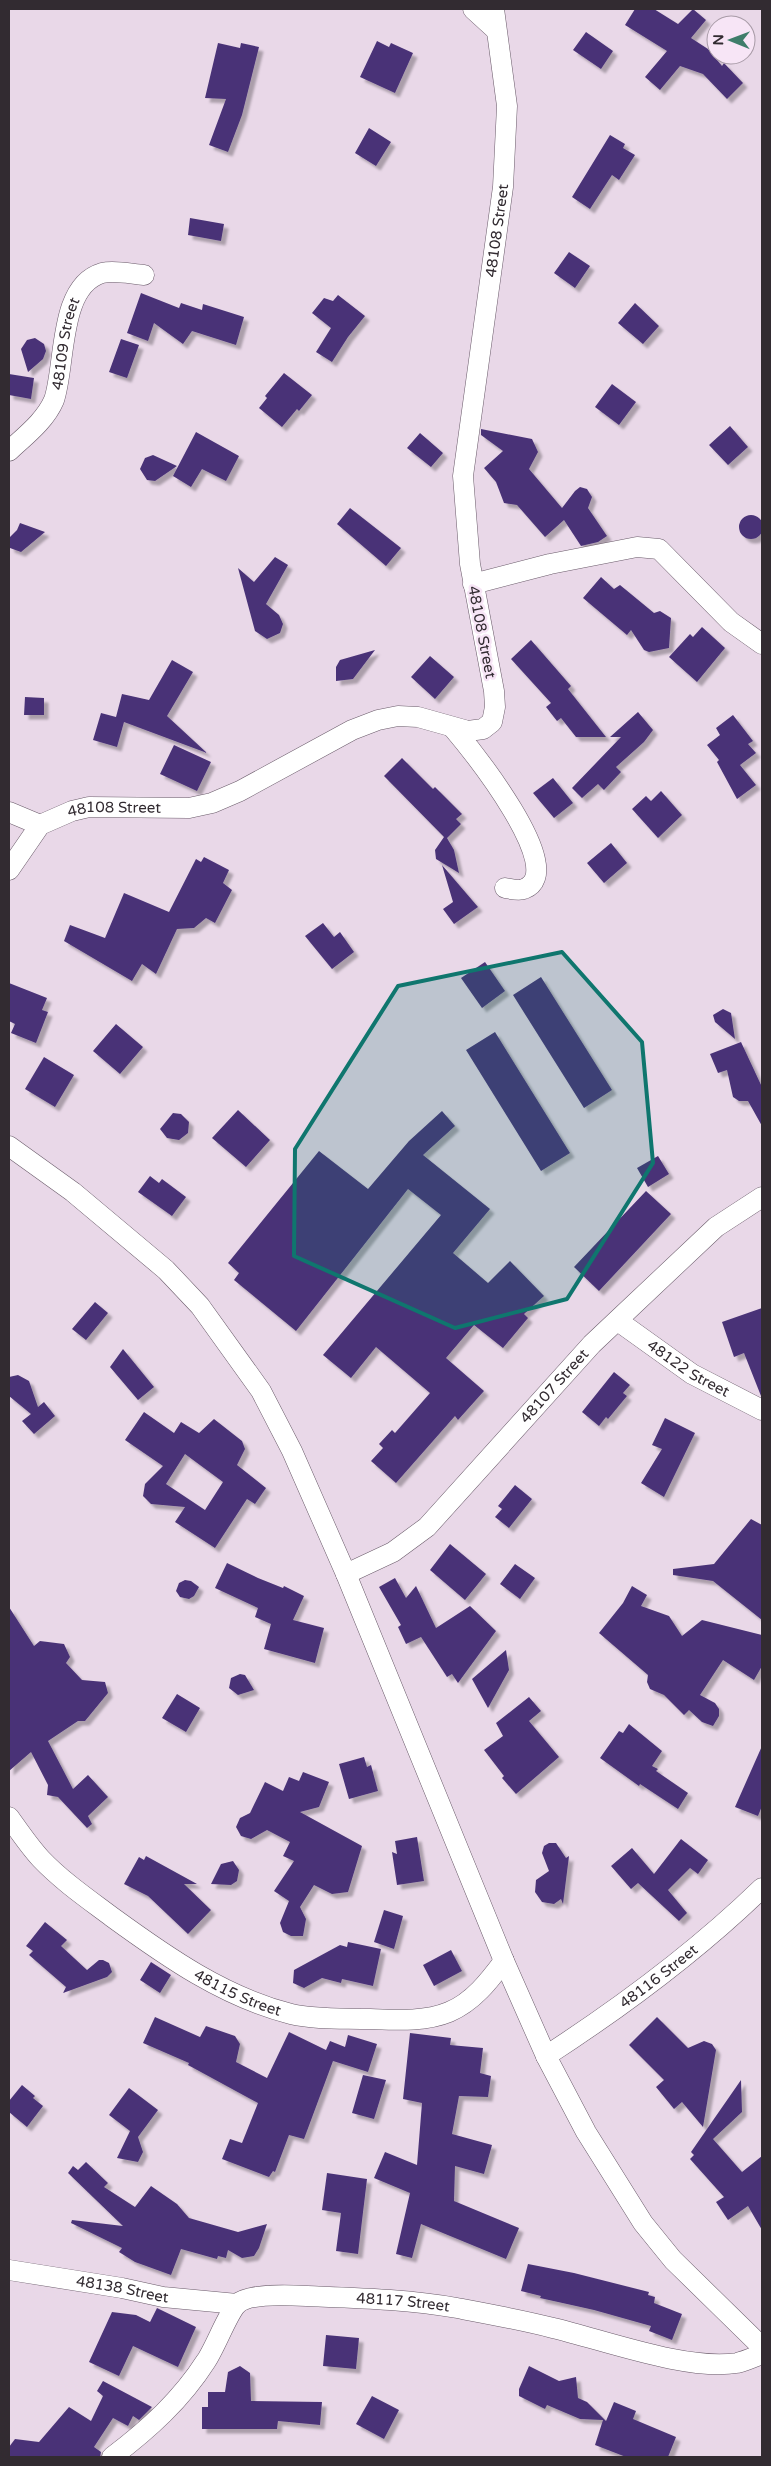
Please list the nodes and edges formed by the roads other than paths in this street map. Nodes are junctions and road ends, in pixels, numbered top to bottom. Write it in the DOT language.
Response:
graph roads {
  1 [pos="473,9"];
  2 [pos="494,9"];
  3 [pos="496,30"];
  4 [pos="144,275"];
  5 [pos="9,451"];
  6 [pos="473,584"];
  7 [pos="762,644"];
  8 [pos="453,728"];
  9 [pos="9,812"];
  10 [pos="40,825"];
  11 [pos="9,870"];
  12 [pos="506,888"];
  13 [pos="9,1146"];
  14 [pos="762,1197"];
  15 [pos="618,1321"];
  16 [pos="762,1410"];
  17 [pos="346,1574"];
  18 [pos="9,1817"];
  19 [pos="762,1888"];
  20 [pos="504,1961"];
  21 [pos="546,2056"];
  22 [pos="9,2270"];
  23 [pos="237,2304"];
  24 [pos="762,2347"];
  25 [pos="762,2354"];
  26 [pos="112,2457"];
  1 -- 3 [label="street"];
  2 -- 3 [label="street, 48108 Street"];
  3 -- 6 [label="street, 48108 Street"];
  4 -- 5 [label="street, 48109 Street"];
  6 -- 7 [label="street"];
  6 -- 8 [label="street, 48108 Street"];
  8 -- 10 [label="street, 48108 Street"];
  8 -- 12 [label="street"];
  9 -- 10 [label="street"];
  10 -- 11 [label="street"];
  13 -- 17 [label="street"];
  14 -- 15 [label="street, 48107 Street"];
  15 -- 16 [label="street, 48122 Street"];
  15 -- 17 [label="street, 48107 Street"];
  17 -- 20 [label="street"];
  18 -- 20 [label="street, 48115 Street"];
  19 -- 21 [label="street, 48116 Street"];
  20 -- 21 [label="street"];
  21 -- 24 [label="street"];
  22 -- 23 [label="street, 48138 Street"];
  23 -- 25 [label="street, 48117 Street"];
  23 -- 26 [label="street"];
}
